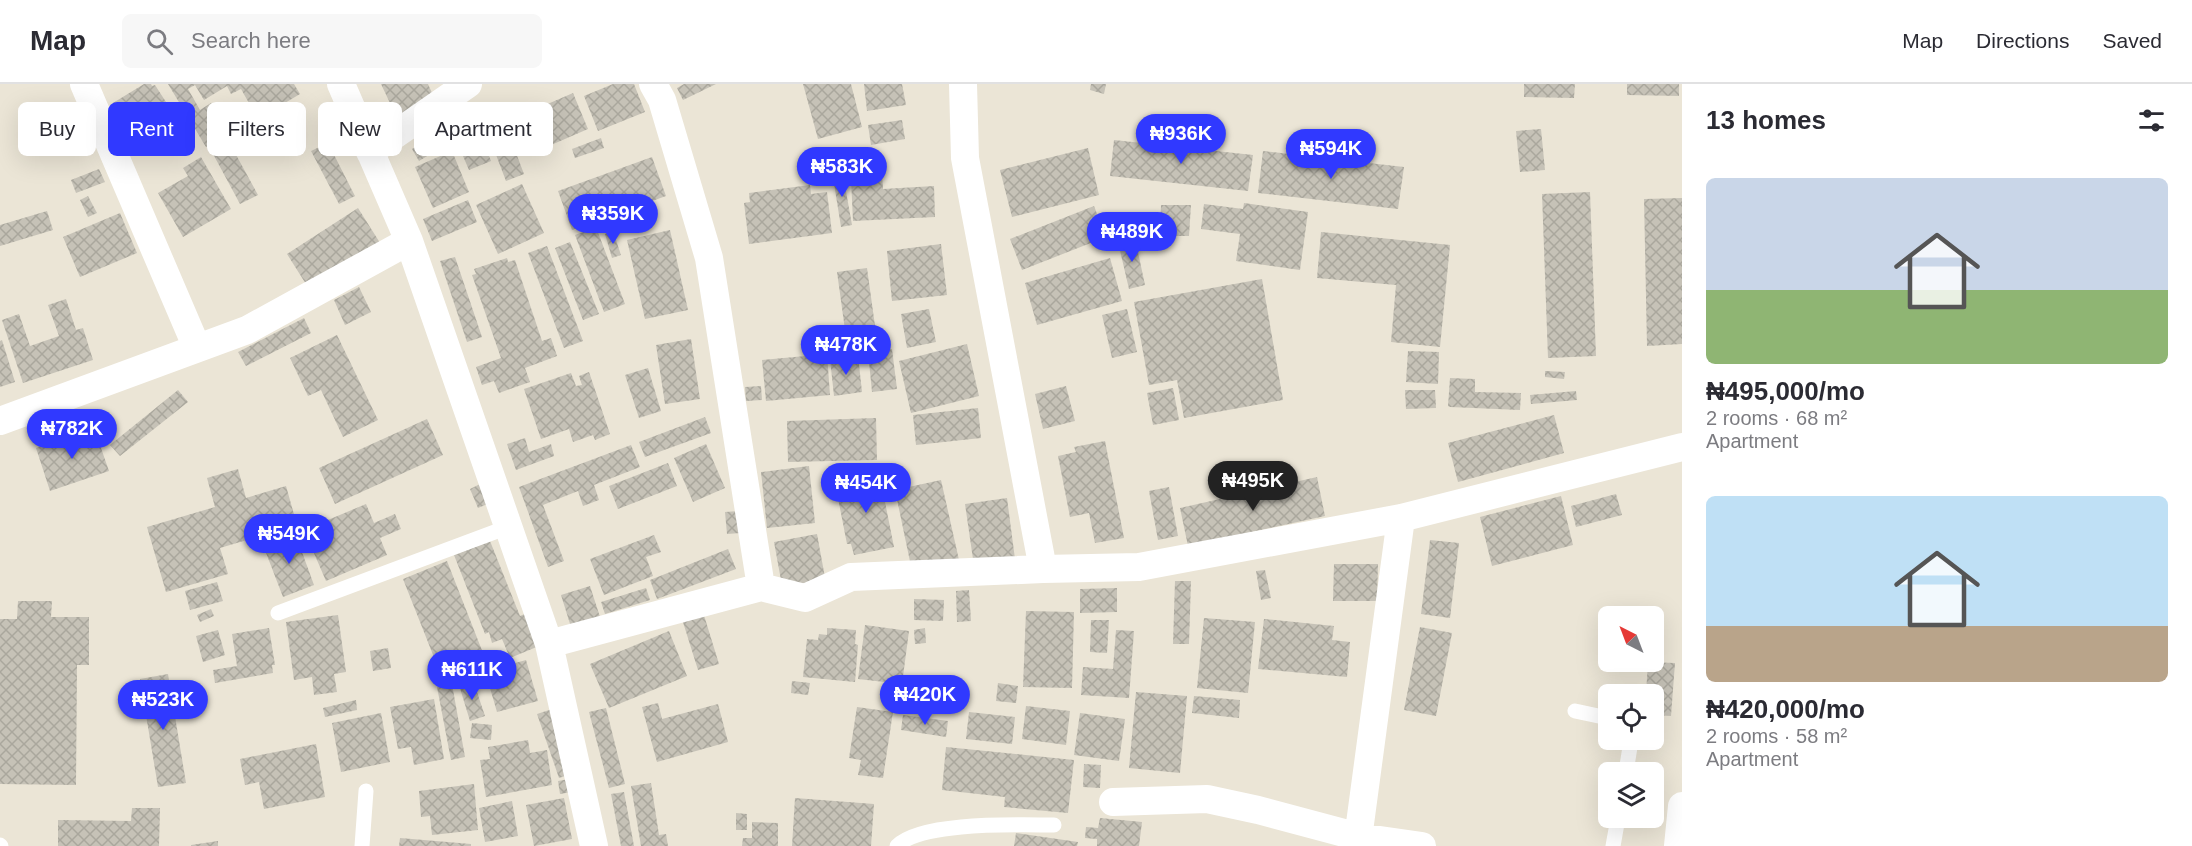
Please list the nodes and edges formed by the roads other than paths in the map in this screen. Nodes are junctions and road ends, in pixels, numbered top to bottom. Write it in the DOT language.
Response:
graph roads {
  1 [pos="84,84"];
  2 [pos="341,84"];
  3 [pos="468,84"];
  4 [pos="653,84"];
  5 [pos="963,84"];
  6 [pos="349,102"];
  7 [pos="402,130"];
  8 [pos="372,156"];
  9 [pos="409,241"];
  10 [pos="197,348"];
  11 [pos="0,421"];
  12 [pos="1682,447"];
  13 [pos="1401,518"];
  14 [pos="508,527"];
  15 [pos="1043,569"];
  16 [pos="761,587"];
  17 [pos="278,613"];
  18 [pos="549,644"];
  19 [pos="1575,711"];
  20 [pos="1598,716"];
  21 [pos="366,791"];
  22 [pos="1113,802"];
  23 [pos="1682,806"];
  24 [pos="1054,825"];
  25 [pos="1616,828"];
  26 [pos="1358,842"];
  27 [pos="362,846"];
  28 [pos="594,846"];
  29 [pos="897,846"];
  30 [pos="1422,846"];
  31 [pos="1613,846"];
  32 [pos="1678,846"];
  1 -- 10 [label="street"];
  2 -- 6 [label="street"];
  3 -- 7 [label="street"];
  4 -- 16 [label="street"];
  5 -- 15 [label="street"];
  8 -- 9 [label="street"];
  9 -- 10 [label="street"];
  9 -- 14 [label="street"];
  10 -- 11 [label="street"];
  12 -- 13 [label="street"];
  13 -- 15 [label="street"];
  13 -- 26 [label="street"];
  14 -- 17 [label="lane"];
  14 -- 18 [label="street"];
  15 -- 16 [label="street"];
  16 -- 18 [label="street"];
  18 -- 28 [label="street"];
  19 -- 20 [label="lane"];
  21 -- 27 [label="lane"];
  22 -- 26 [label="street"];
  23 -- 32 [label="street"];
  24 -- 29 [label="lane"];
  25 -- 31 [label="lane"];
  26 -- 30 [label="street"];
}
